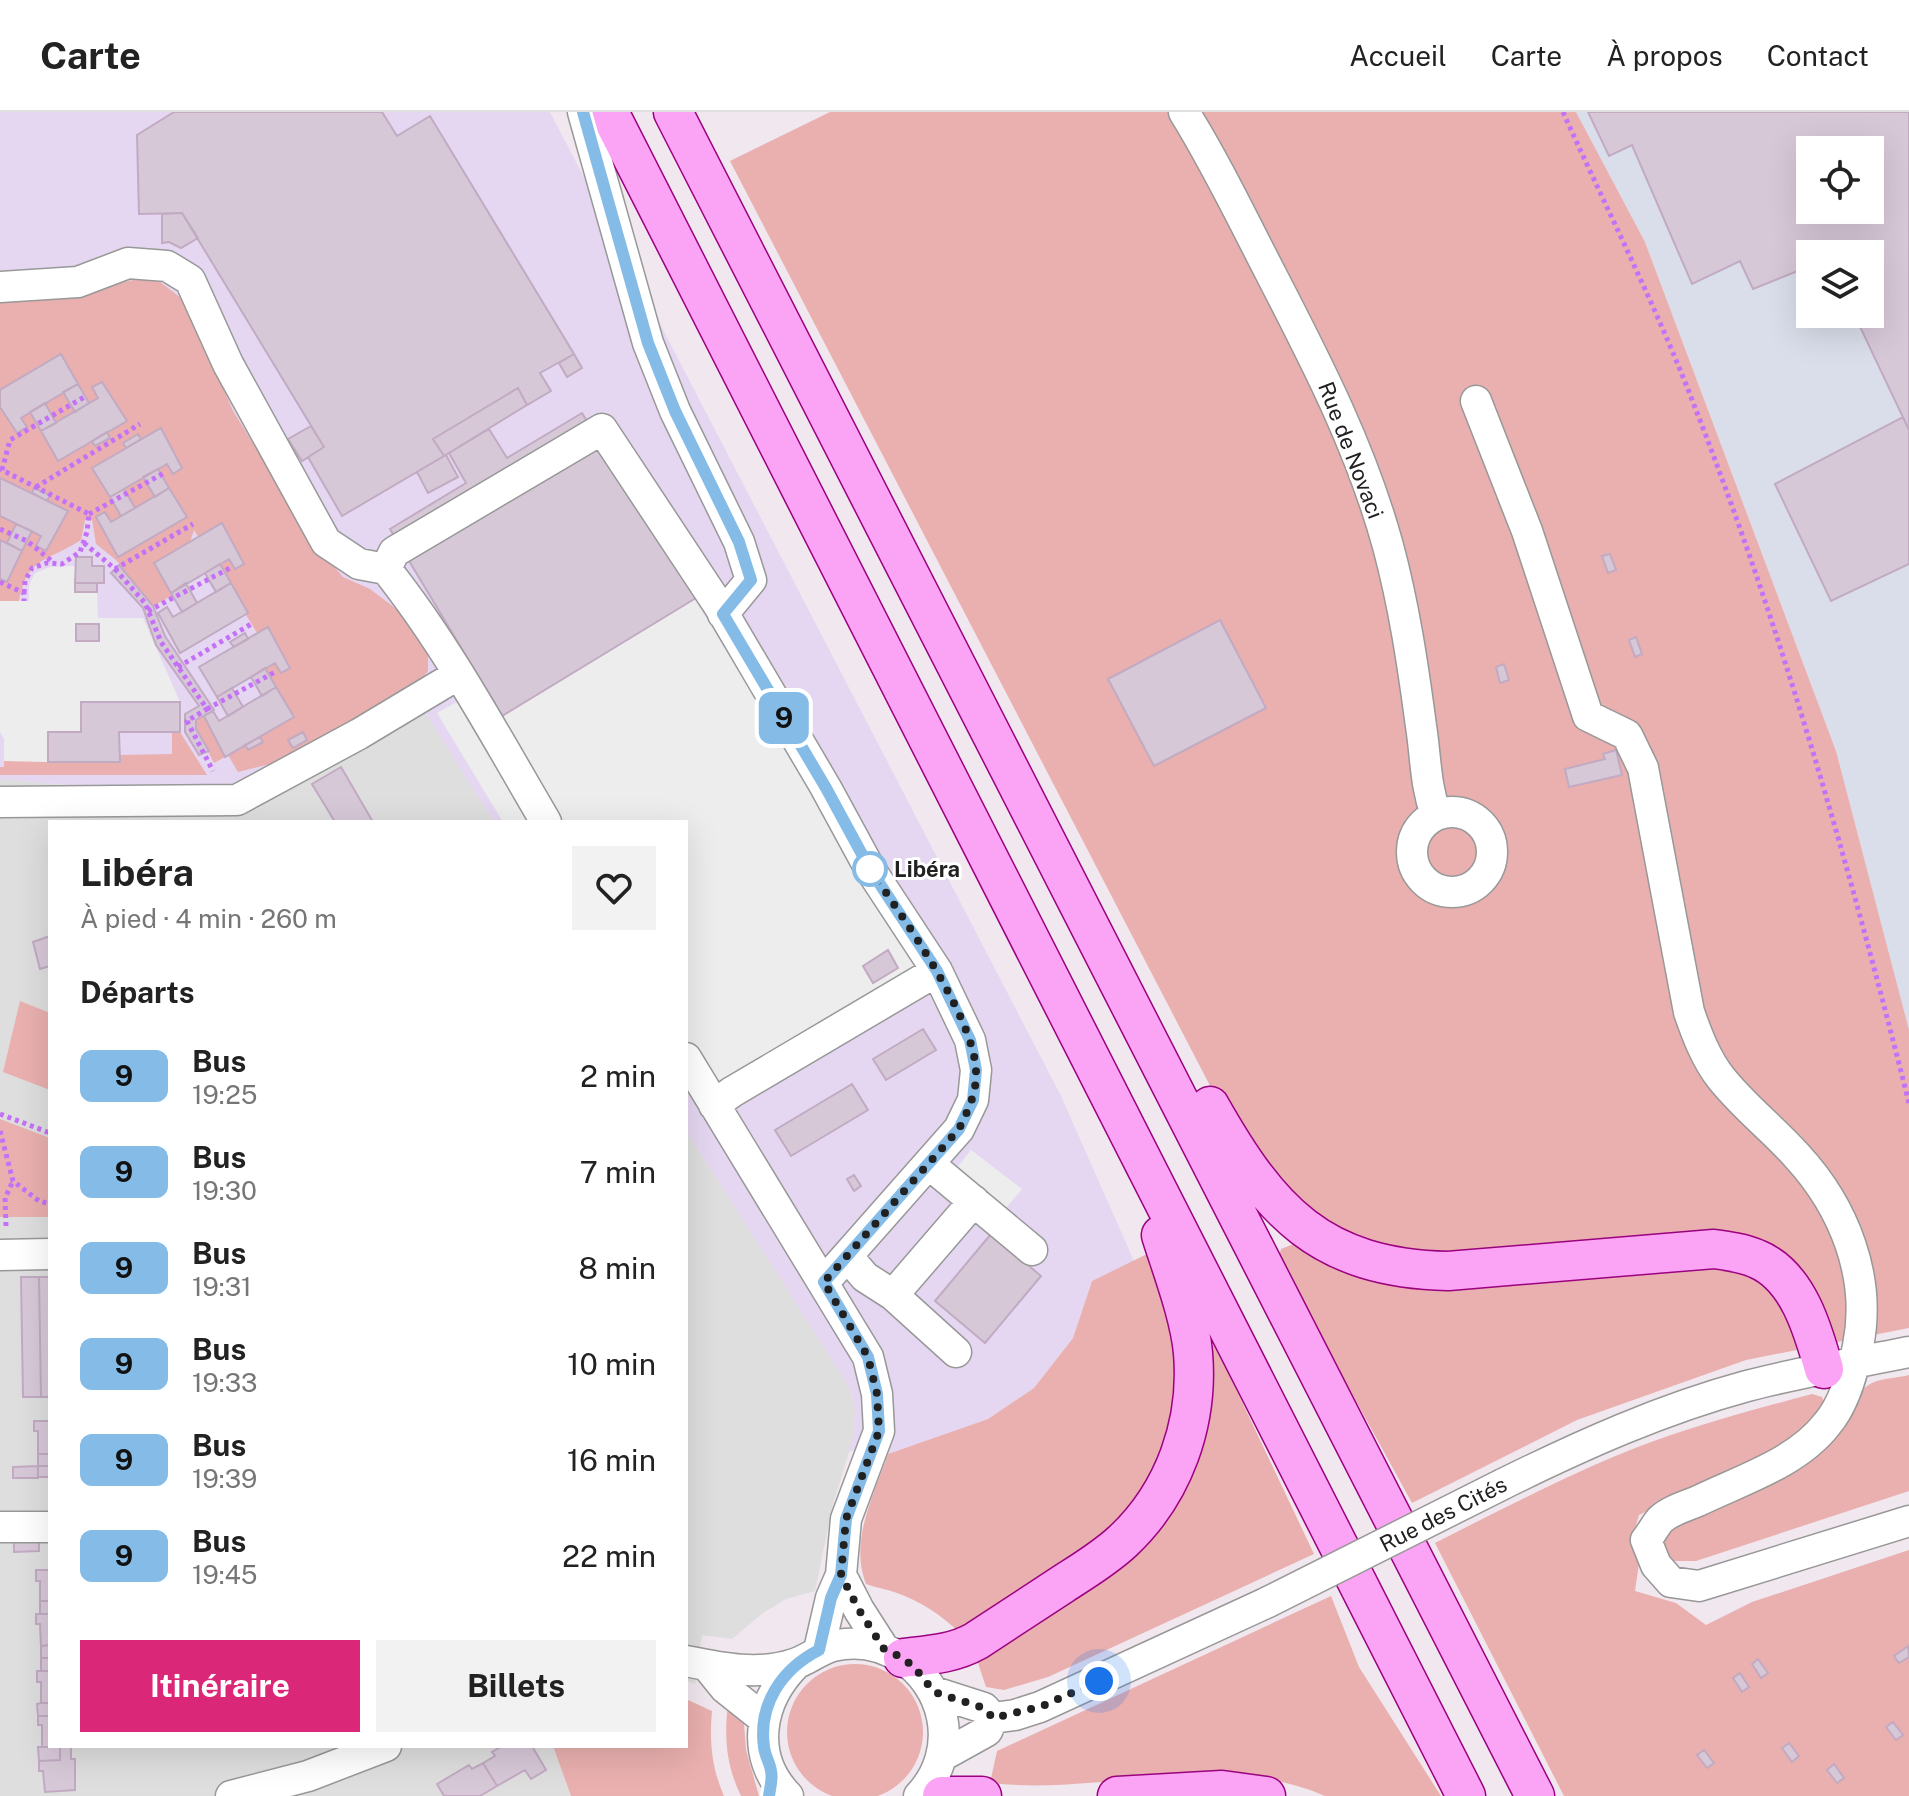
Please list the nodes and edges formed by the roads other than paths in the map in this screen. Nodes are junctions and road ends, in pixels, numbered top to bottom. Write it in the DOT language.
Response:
graph roads {
  1 [pos="583,112"];
  2 [pos="609,112"];
  3 [pos="673,112"];
  4 [pos="1184,112"];
  5 [pos="0,287"];
  6 [pos="1476,401"];
  7 [pos="386,569"];
  8 [pos="723,614"];
  9 [pos="459,674"];
  10 [pos="0,802"];
  11 [pos="236,807"];
  12 [pos="1436,815"];
  13 [pos="545,820"];
  14 [pos="937,971"];
  15 [pos="1150,1039"];
  16 [pos="688,1061"];
  17 [pos="714,1105"];
  18 [pos="1136,1148"];
  19 [pos="929,1164"];
  20 [pos="974,1201"];
  21 [pos="1032,1250"];
  22 [pos="48,1254"];
  23 [pos="3,1255"];
  24 [pos="847,1256"];
  25 [pos="824,1282"];
  26 [pos="893,1295"];
  27 [pos="956,1352"];
  28 [pos="1903,1354"];
  29 [pos="1840,1366"];
  30 [pos="1909,1521"];
  31 [pos="0,1527"];
  32 [pos="48,1527"];
  33 [pos="841,1575"];
  34 [pos="894,1653"];
  35 [pos="808,1657"];
  36 [pos="697,1664"];
  37 [pos="934,1692"];
  38 [pos="993,1718"];
  39 [pos="764,1719"];
  40 [pos="375,1748"];
  41 [pos="335,1755"];
  42 [pos="942,1756"];
  43 [pos="311,1786"];
  44 [pos="776,1788"];
  45 [pos="231,1796"];
  46 [pos="919,1796"];
  47 [pos="942,1796"];
  48 [pos="982,1796"];
  49 [pos="1117,1796"];
  50 [pos="1266,1796"];
  51 [pos="1466,1796"];
  52 [pos="1535,1796"];
  1 -- 8 [label="street"];
  2 -- 18 [label="main road"];
  3 -- 15 [label="main road"];
  4 -- 12 [label="street, Rue de Novaci"];
  5 -- 7 [label="street"];
  6 -- 29 [label="street"];
  7 -- 8 [label="street"];
  7 -- 9 [label="street"];
  8 -- 14 [label="street"];
  9 -- 11 [label="street"];
  9 -- 13 [label="street"];
  10 -- 11 [label="street"];
  14 -- 17 [label="street"];
  14 -- 19 [label="street"];
  15 -- 29 [label="main road"];
  15 -- 52 [label="main road"];
  16 -- 17 [label="street"];
  17 -- 25 [label="street"];
  18 -- 34 [label="main road"];
  18 -- 51 [label="main road"];
  19 -- 20 [label="street"];
  19 -- 24 [label="street"];
  20 -- 21 [label="street"];
  20 -- 26 [label="street"];
  22 -- 23 [label="street"];
  24 -- 25 [label="street"];
  24 -- 26 [label="street"];
  25 -- 33 [label="street"];
  26 -- 27 [label="street"];
  28 -- 29 [label="street, Rue des Cités"];
  29 -- 30 [label="street"];
  29 -- 38 [label="street, Rue des Cités, bridge"];
  31 -- 32 [label="street"];
  33 -- 34 [label="street"];
  33 -- 35 [label="street"];
  34 -- 35 [label="street"];
  34 -- 37 [label="street"];
  35 -- 36 [label="street"];
  35 -- 39 [label="street"];
  36 -- 39 [label="street"];
  37 -- 38 [label="street"];
  37 -- 42 [label="street"];
  38 -- 42 [label="street, Rue des Cités"];
  39 -- 44 [label="street"];
  40 -- 41 [label="street"];
  41 -- 43 [label="street"];
  42 -- 46 [label="street"];
  43 -- 45 [label="street"];
  47 -- 48 [label="main road"];
  49 -- 50 [label="main road"];
}
